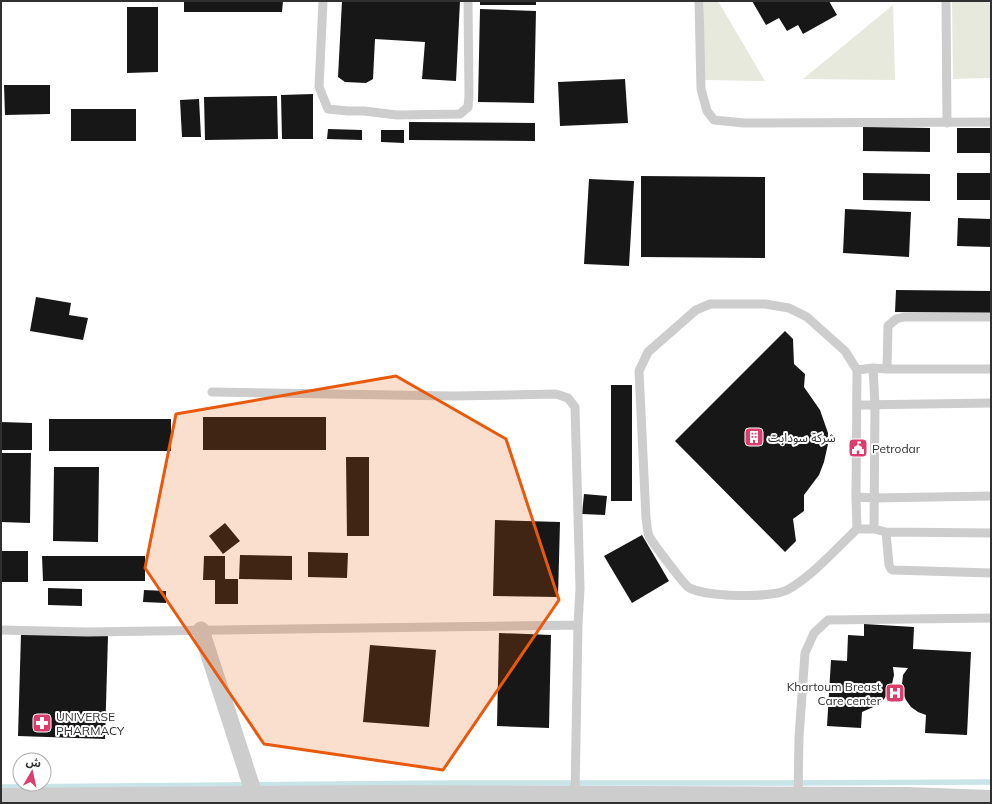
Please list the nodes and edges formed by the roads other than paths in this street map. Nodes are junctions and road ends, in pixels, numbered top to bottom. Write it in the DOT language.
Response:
graph roads {
  1 [pos="323,1"];
  2 [pos="468,1"];
  3 [pos="699,1"];
  4 [pos="946,1"];
  5 [pos="991,122"];
  6 [pos="947,123"];
  7 [pos="991,317"];
  8 [pos="873,368"];
  9 [pos="991,369"];
  10 [pos="857,370"];
  11 [pos="887,370"];
  12 [pos="212,392"];
  13 [pos="991,403"];
  14 [pos="857,405"];
  15 [pos="875,405"];
  16 [pos="991,496"];
  17 [pos="856,497"];
  18 [pos="874,498"];
  19 [pos="857,529"];
  20 [pos="874,529"];
  21 [pos="886,532"];
  22 [pos="991,533"];
  23 [pos="991,573"];
  24 [pos="991,618"];
  25 [pos="578,625"];
  26 [pos="1,630"];
  27 [pos="201,630"];
  28 [pos="575,796"];
  29 [pos="255,797"];
  30 [pos="798,797"];
  31 [pos="1,799"];
  32 [pos="991,801"];
  1 -- 2 [label="lane"];
  3 -- 6 [label="lane"];
  4 -- 6 [label="lane"];
  5 -- 6 [label="lane"];
  7 -- 11 [label="lane"];
  8 -- 10 [label="lane"];
  8 -- 11 [label="lane"];
  8 -- 15 [label="lane"];
  9 -- 11 [label="lane"];
  10 -- 14 [label="lane"];
  10 -- 19 [label="lane"];
  12 -- 25 [label="lane"];
  13 -- 15 [label="lane"];
  14 -- 15 [label="lane"];
  14 -- 17 [label="lane"];
  15 -- 18 [label="lane"];
  16 -- 18 [label="lane"];
  17 -- 18 [label="lane"];
  17 -- 19 [label="lane"];
  18 -- 20 [label="lane"];
  19 -- 20 [label="lane"];
  20 -- 21 [label="lane"];
  21 -- 22 [label="lane"];
  21 -- 23 [label="lane"];
  24 -- 30 [label="lane"];
  25 -- 27 [label="lane"];
  25 -- 28 [label="lane"];
  26 -- 27 [label="lane"];
  27 -- 29 [label="street"];
  28 -- 29 [label="street"];
  28 -- 30 [label="street"];
  29 -- 31 [label="street"];
  30 -- 32 [label="street"];
}
